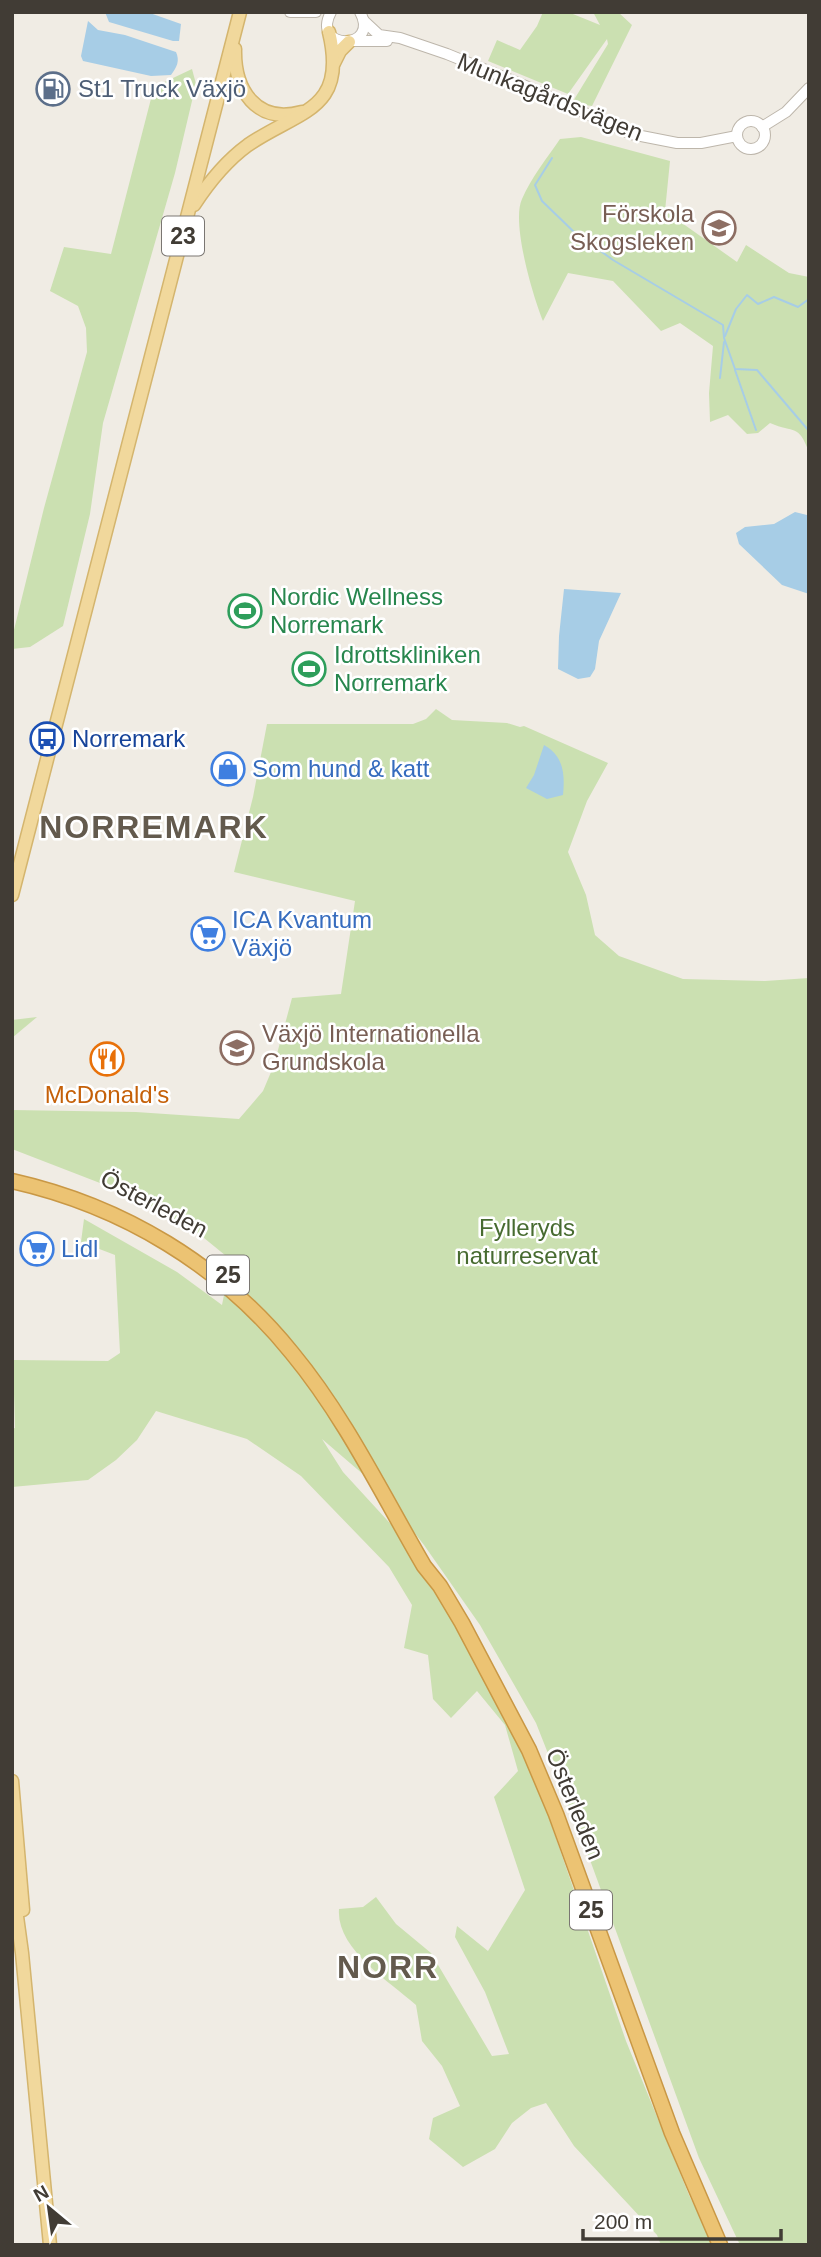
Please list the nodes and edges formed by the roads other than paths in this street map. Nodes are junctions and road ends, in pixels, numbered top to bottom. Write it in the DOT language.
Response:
graph roads {
  1 [pos="231,12"];
  2 [pos="240,12"];
  3 [pos="290,12"];
  4 [pos="316,12"];
  5 [pos="331,12"];
  6 [pos="309,13"];
  7 [pos="362,17"];
  8 [pos="328,30"];
  9 [pos="351,41"];
  10 [pos="406,42"];
  11 [pos="334,63"];
  12 [pos="809,88"];
  13 [pos="312,108"];
  14 [pos="762,128"];
  15 [pos="737,136"];
  16 [pos="188,214"];
  17 [pos="12,870"];
  18 [pos="12,895"];
  19 [pos="12,1171"];
  20 [pos="12,1181"];
  21 [pos="440,1586"];
  22 [pos="12,1781"];
  23 [pos="12,1880"];
  24 [pos="22,1953"];
  25 [pos="50,2245"];
  26 [pos="720,2245"];
  1 -- 17 [label="main road, 23"];
  2 -- 13 [label="main road"];
  2 -- 16 [label="main road, 23"];
  3 -- 6 [label="street"];
  4 -- 6 [label="street"];
  5 -- 8 [label="street"];
  6 -- 8 [label="street"];
  7 -- 9 [label="street"];
  7 -- 10 [label="street, Munkagårdsvägen"];
  8 -- 9 [label="street"];
  8 -- 11 [label="main road"];
  9 -- 10 [label="street, Munkagårdsvägen"];
  9 -- 11 [label="main road"];
  10 -- 15 [label="street, Munkagårdsvägen"];
  11 -- 13 [label="main road"];
  12 -- 14 [label="street"];
  13 -- 16 [label="main road"];
  14 -- 15 [label="street"];
  14 -- 15 [label="street"];
  16 -- 18 [label="main road, 23"];
  19 -- 21 [label="highway, Österleden / 25"];
  20 -- 21 [label="highway, Österleden / 25"];
  21 -- 26 [label="highway, Österleden / 25"];
  22 -- 24 [label="main road"];
  23 -- 24 [label="main road"];
  24 -- 25 [label="main road"];
}
